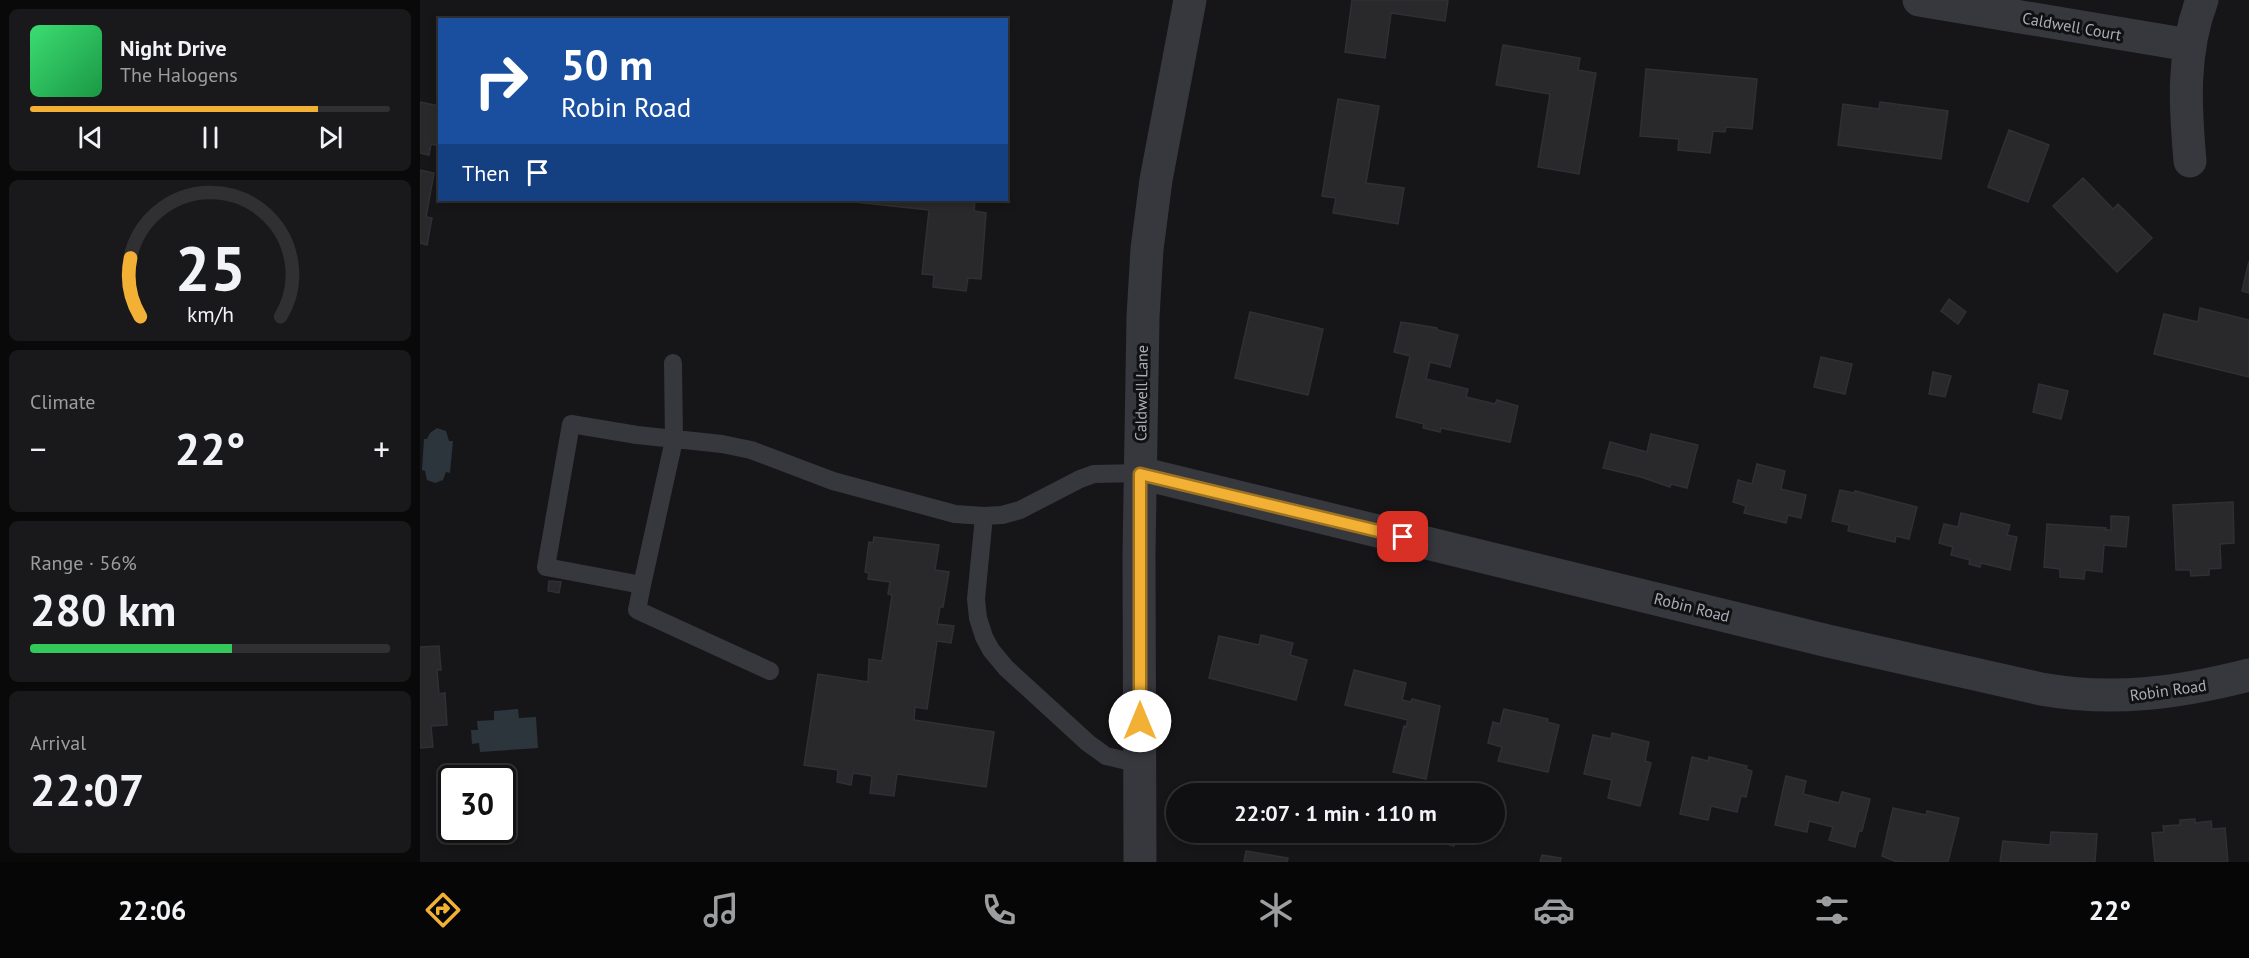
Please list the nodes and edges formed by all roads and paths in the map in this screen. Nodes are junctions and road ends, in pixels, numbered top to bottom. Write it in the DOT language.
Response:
graph roads {
  1 [pos="1190,0"];
  2 [pos="1919,0"];
  3 [pos="2202,0"];
  4 [pos="2189,45"];
  5 [pos="2190,161"];
  6 [pos="673,363"];
  7 [pos="674,440"];
  8 [pos="1140,474"];
  9 [pos="984,516"];
  10 [pos="642,585"];
  11 [pos="770,671"];
  12 [pos="2249,675"];
  13 [pos="1140,764"];
  14 [pos="1140,862"];
  1 -- 8 [label="street, Caldwell Lane"];
  2 -- 4 [label="street, Caldwell Court"];
  3 -- 4 [label="street"];
  4 -- 5 [label="street"];
  6 -- 7 [label="lane"];
  7 -- 9 [label="lane"];
  7 -- 10 [label="lane"];
  7 -- 10 [label="lane"];
  8 -- 9 [label="lane"];
  8 -- 12 [label="street, Robin Road"];
  8 -- 13 [label="street, Caldwell Lane"];
  9 -- 13 [label="lane"];
  10 -- 11 [label="lane"];
  13 -- 14 [label="street, Caldwell Lane"];
}
